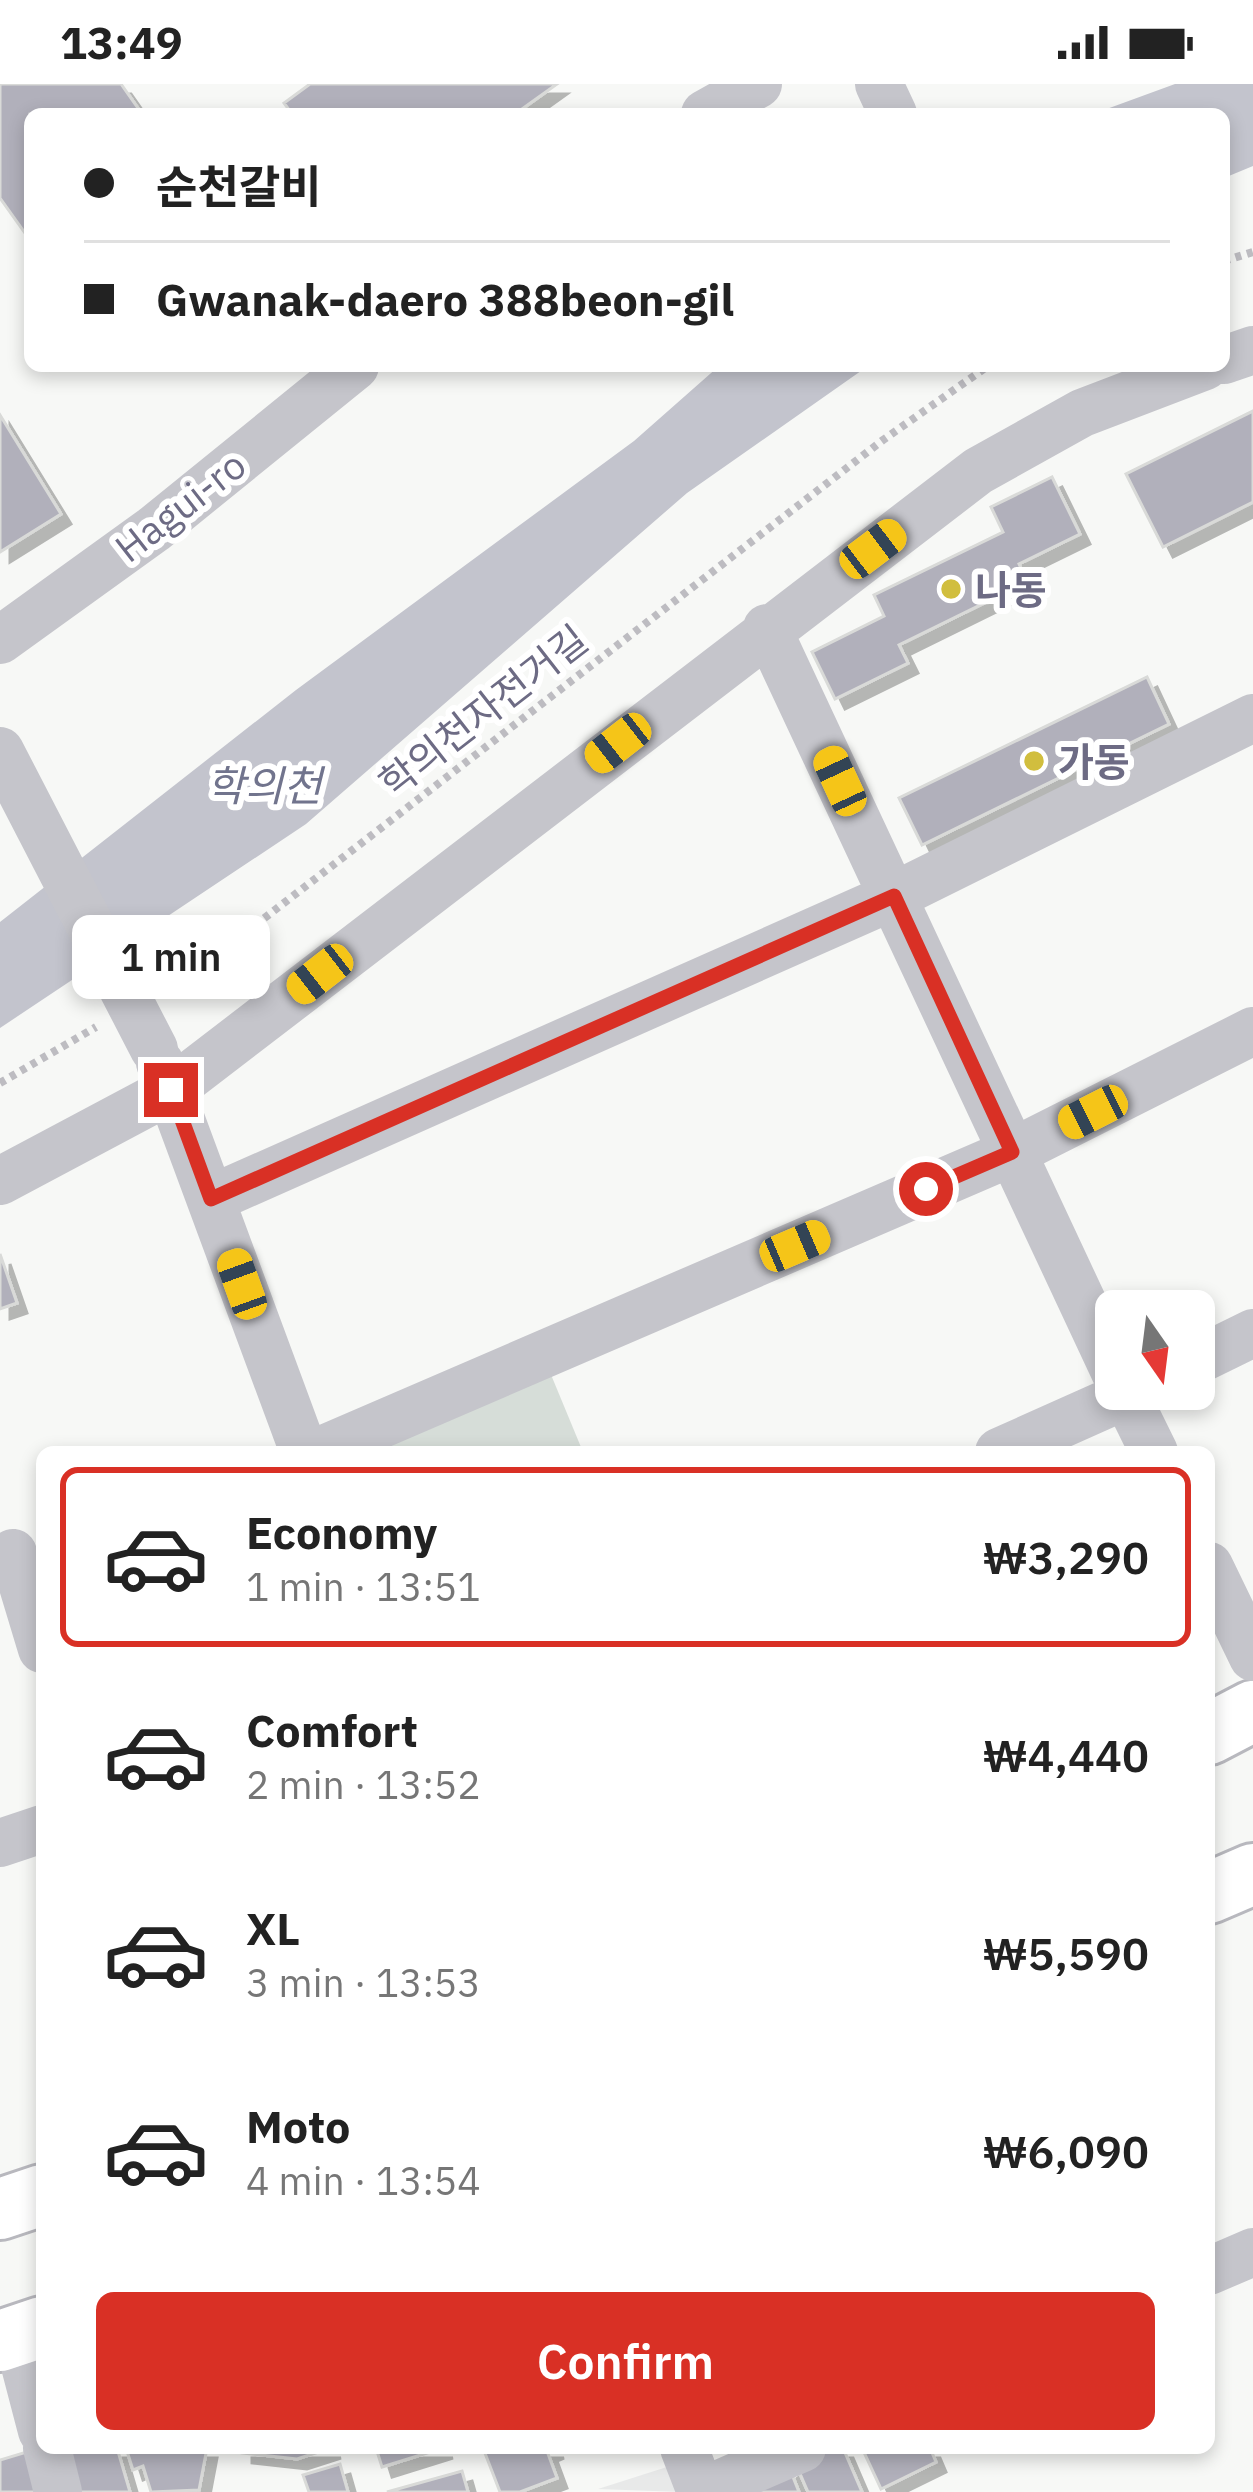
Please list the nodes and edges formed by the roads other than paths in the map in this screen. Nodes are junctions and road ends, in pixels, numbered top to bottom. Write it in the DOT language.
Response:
graph roads {
  1 [pos="758,84"];
  2 [pos="716,108"];
  3 [pos="349,372"];
  4 [pos="1189,372"];
  5 [pos="767,628"];
  6 [pos="0,640"];
  7 [pos="1253,718"];
  8 [pos="0,751"];
  9 [pos="894,896"];
  10 [pos="1253,1031"];
  11 [pos="162,1069"];
  12 [pos="1012,1152"];
  13 [pos="0,1181"];
  14 [pos="211,1199"];
  15 [pos="1095,1323"];
  16 [pos="1253,1333"];
  17 [pos="1215,1352"];
  18 [pos="1095,1403"];
  19 [pos="1136,1410"];
  20 [pos="302,1446"];
  21 [pos="331,1446"];
  22 [pos="1011,1446"];
  23 [pos="1151,1446"];
  24 [pos="18,1551"];
  25 [pos="1215,1578"];
  26 [pos="36,1624"];
  27 [pos="1253,1657"];
  28 [pos="1253,1712"];
  29 [pos="1215,1731"];
  30 [pos="36,1831"];
  31 [pos="0,1843"];
  32 [pos="1253,1874"];
  33 [pos="1215,1890"];
  34 [pos="36,2197"];
  35 [pos="0,2209"];
  36 [pos="1253,2252"];
  37 [pos="1215,2268"];
  38 [pos="20,2334"];
  39 [pos="36,2405"];
  40 [pos="48,2454"];
  41 [pos="686,2454"];
  42 [pos="788,2454"];
  43 [pos="58,2492"];
  44 [pos="701,2492"];
  1 -- 2 [label="street"];
  3 -- 6 [label="street, Hagui-ro"];
  4 -- 5 [label="street"];
  5 -- 9 [label="street"];
  5 -- 11 [label="street"];
  7 -- 9 [label="street"];
  8 -- 11 [label="street, bridge"];
  9 -- 12 [label="street"];
  9 -- 14 [label="street"];
  10 -- 12 [label="street"];
  11 -- 13 [label="street"];
  11 -- 14 [label="street"];
  12 -- 15 [label="street"];
  12 -- 21 [label="street"];
  14 -- 20 [label="street"];
  16 -- 17 [label="street"];
  18 -- 22 [label="street"];
  19 -- 23 [label="street"];
  24 -- 26 [label="street"];
  25 -- 27 [label="street"];
  28 -- 29 [label="main road"];
  30 -- 31 [label="street"];
  32 -- 33 [label="main road"];
  34 -- 35 [label="main road"];
  36 -- 37 [label="street"];
  38 -- 39 [label="street"];
  40 -- 43 [label="street"];
  41 -- 44 [label="street"];
  42 -- 44 [label="street"];
}
